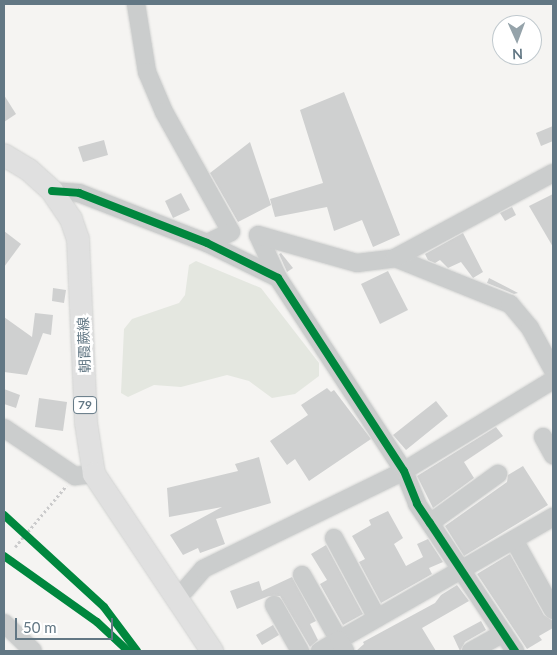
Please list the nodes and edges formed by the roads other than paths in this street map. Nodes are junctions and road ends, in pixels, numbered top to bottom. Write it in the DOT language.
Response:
graph roads {
  1 [pos="136,4"];
  2 [pos="4,154"];
  3 [pos="553,173"];
  4 [pos="52,191"];
  5 [pos="230,232"];
  6 [pos="258,235"];
  7 [pos="207,243"];
  8 [pos="396,258"];
  9 [pos="278,278"];
  10 [pos="553,370"];
  11 [pos="553,380"];
  12 [pos="4,428"];
  13 [pos="543,437"];
  14 [pos="553,455"];
  15 [pos="404,471"];
  16 [pos="498,474"];
  17 [pos="84,475"];
  18 [pos="553,517"];
  19 [pos="430,523"];
  20 [pos="334,538"];
  21 [pos="514,540"];
  22 [pos="460,571"];
  23 [pos="302,575"];
  24 [pos="174,596"];
  25 [pos="274,605"];
  26 [pos="553,610"];
  27 [pos="377,618"];
  28 [pos="4,623"];
  29 [pos="503,633"];
  30 [pos="342,646"];
  31 [pos="33,651"];
  32 [pos="212,651"];
  33 [pos="300,651"];
  34 [pos="320,651"];
  35 [pos="471,651"];
  36 [pos="515,651"];
  1 -- 5 [label="street"];
  2 -- 4 [label="main road, 朝霞蕨線 / 79"];
  3 -- 8 [label="street"];
  4 -- 7 [label="street"];
  4 -- 17 [label="main road, 朝霞蕨線 / 79"];
  5 -- 6 [label="street"];
  5 -- 7 [label="street"];
  6 -- 8 [label="street"];
  6 -- 9 [label="street"];
  7 -- 9 [label="street"];
  8 -- 10 [label="street"];
  9 -- 15 [label="street"];
  11 -- 15 [label="street"];
  12 -- 17 [label="street"];
  13 -- 14 [label="street"];
  15 -- 19 [label="street"];
  15 -- 24 [label="street"];
  16 -- 19 [label="street"];
  17 -- 24 [label="main road, 朝霞蕨線 / 79"];
  18 -- 21 [label="street"];
  19 -- 22 [label="street"];
  20 -- 27 [label="street"];
  21 -- 22 [label="street"];
  21 -- 26 [label="street"];
  22 -- 27 [label="street"];
  22 -- 29 [label="street"];
  23 -- 30 [label="street"];
  24 -- 32 [label="main road, 朝霞蕨線 / 79"];
  25 -- 33 [label="street"];
  27 -- 30 [label="street"];
  28 -- 31 [label="street"];
  29 -- 35 [label="street"];
  29 -- 36 [label="street"];
  30 -- 34 [label="street"];
}
